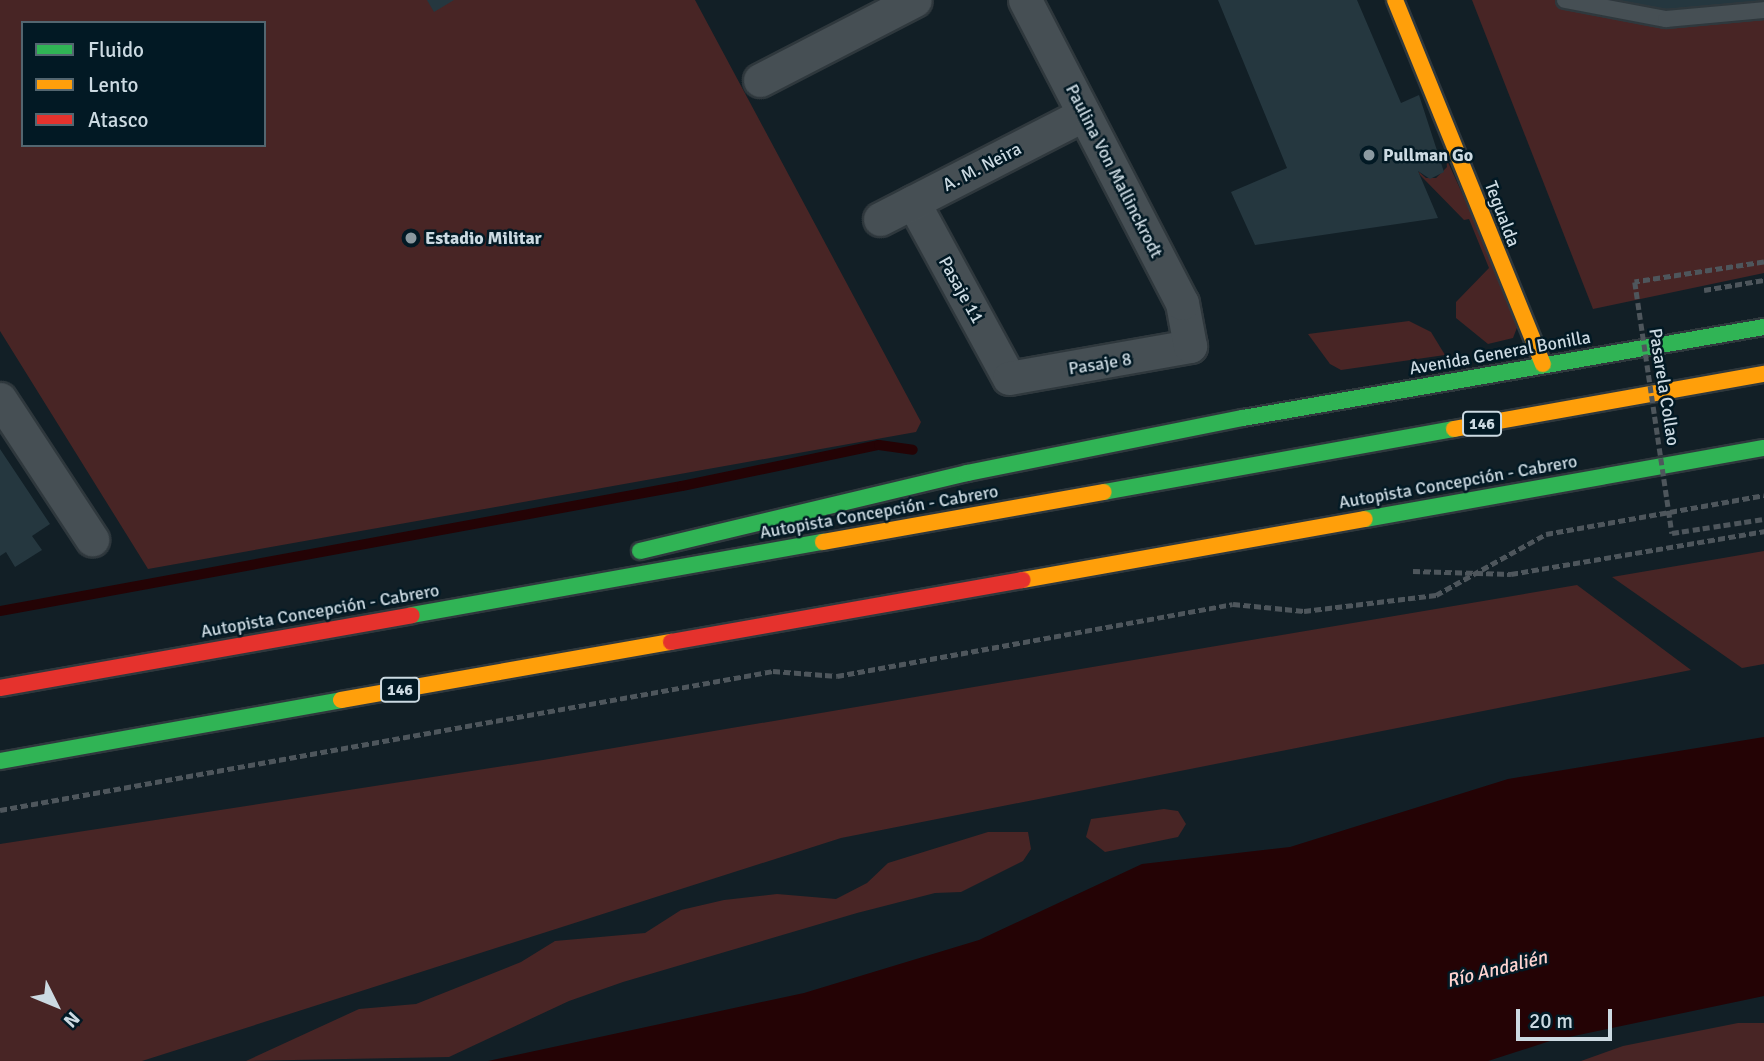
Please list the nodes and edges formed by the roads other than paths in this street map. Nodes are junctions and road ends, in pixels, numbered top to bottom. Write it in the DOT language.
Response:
graph roads {
  1 [pos="915,0"];
  2 [pos="1025,0"];
  3 [pos="1395,0"];
  4 [pos="1565,0"];
  5 [pos="1764,10"];
  6 [pos="760,80"];
  7 [pos="1084,114"];
  8 [pos="913,202"];
  9 [pos="880,219"];
  10 [pos="1764,327"];
  11 [pos="1190,346"];
  12 [pos="1543,364"];
  13 [pos="1764,374"];
  14 [pos="1009,378"];
  15 [pos="0,399"];
  16 [pos="1764,448"];
  17 [pos="92,539"];
  18 [pos="621,556"];
  19 [pos="586,566"];
  20 [pos="456,606"];
  21 [pos="0,688"];
  22 [pos="0,761"];
  1 -- 6 [label="street"];
  2 -- 7 [label="street, Paulina Von Mallinckrodt"];
  3 -- 12 [label="main road, Tegualda"];
  4 -- 5 [label="lane"];
  7 -- 8 [label="street, A. M. Neira"];
  7 -- 11 [label="street, Paulina Von Mallinckrodt"];
  8 -- 9 [label="street, A. M. Neira"];
  8 -- 14 [label="street, Pasaje 11"];
  10 -- 12 [label="main road, Avenida General Bonilla"];
  11 -- 14 [label="street, Pasaje 8"];
  12 -- 18 [label="main road, Avenida General Bonilla"];
  13 -- 20 [label="main road, Autopista Concepción - Cabrero / 146"];
  15 -- 17 [label="street"];
  16 -- 22 [label="main road, Autopista Concepción - Cabrero / 146"];
  19 -- 20 [label="main road"];
  20 -- 21 [label="main road, Autopista Concepción - Cabrero / 146"];
}
